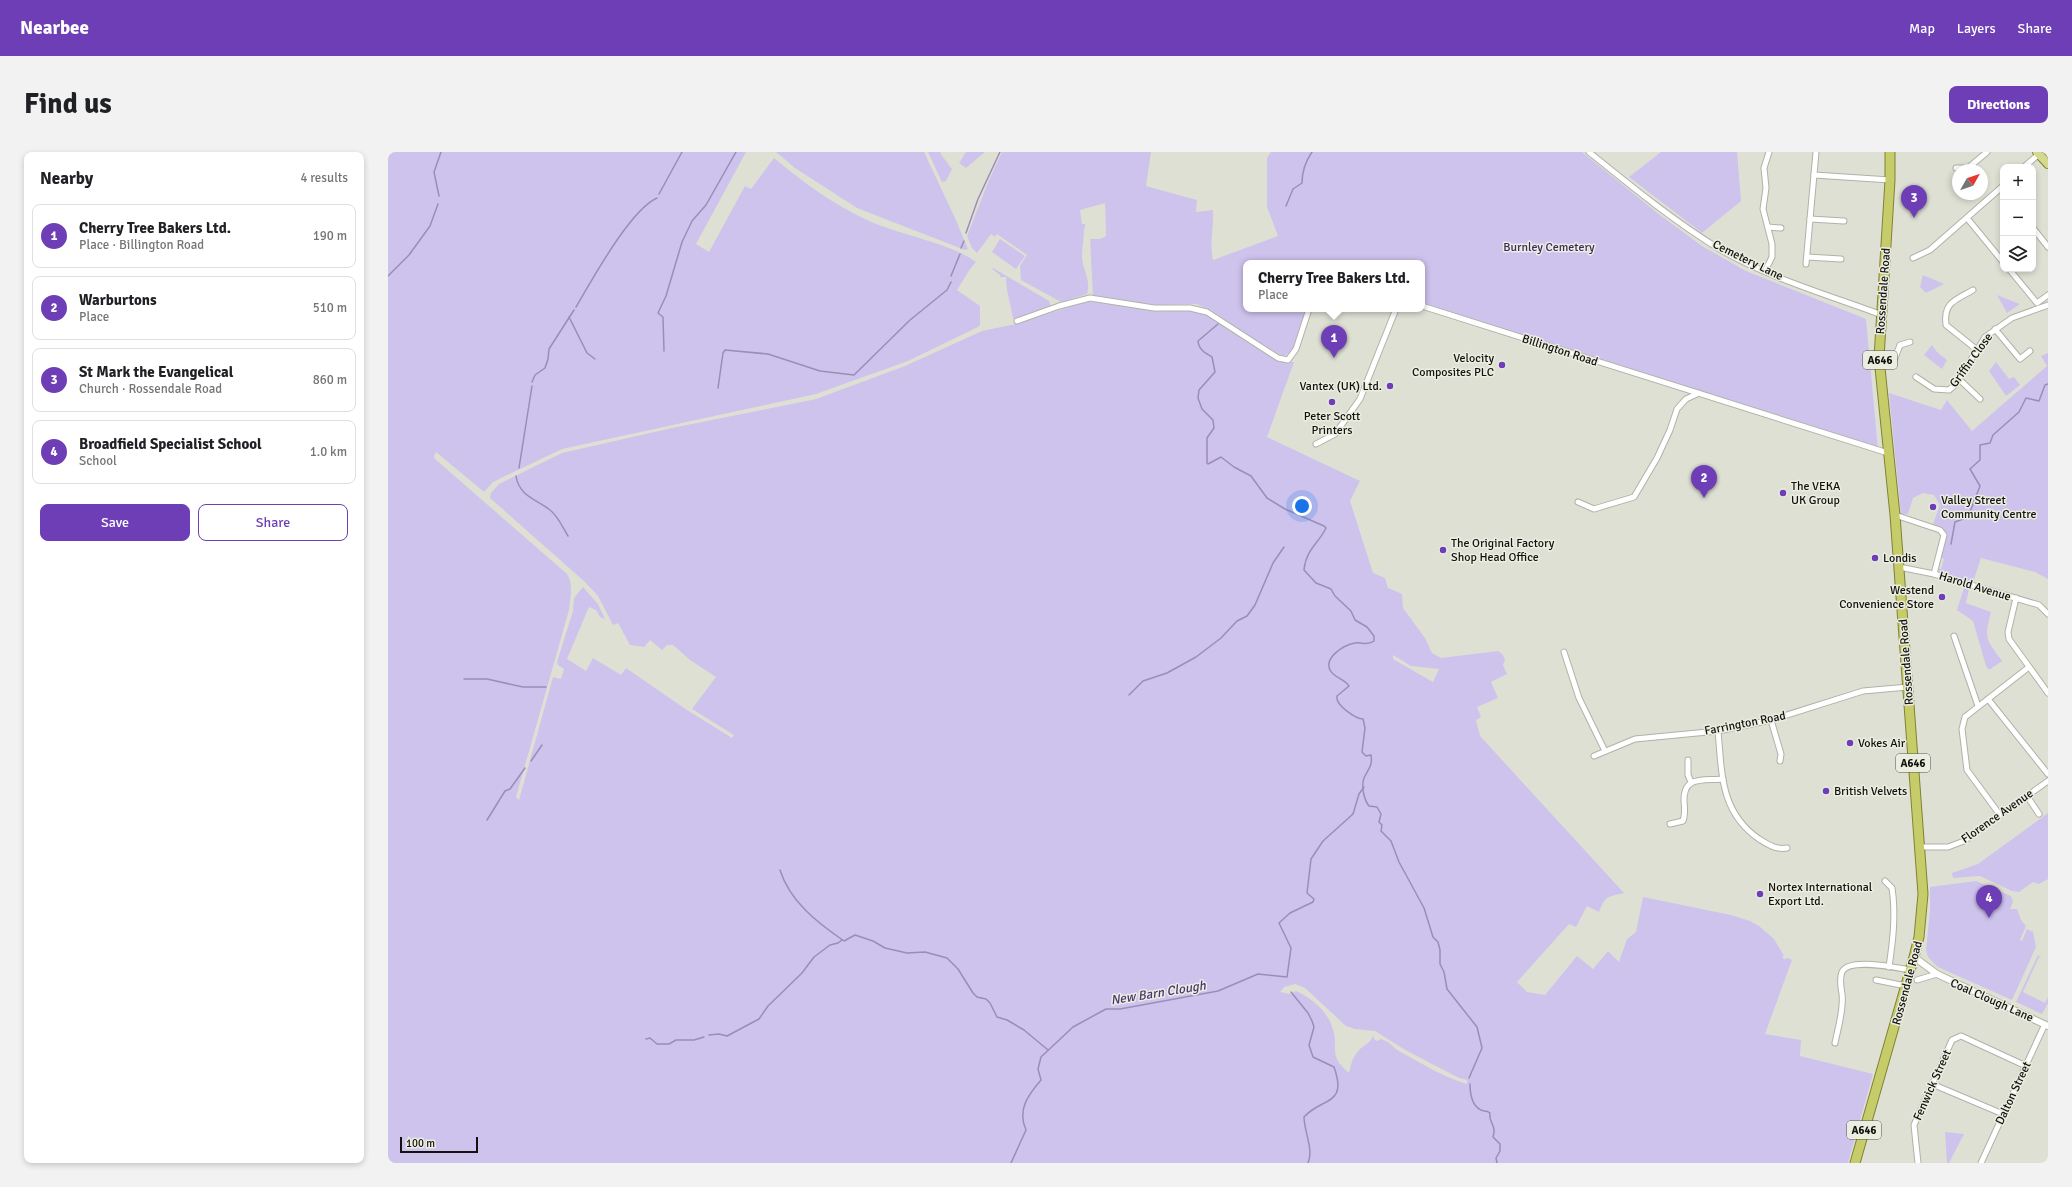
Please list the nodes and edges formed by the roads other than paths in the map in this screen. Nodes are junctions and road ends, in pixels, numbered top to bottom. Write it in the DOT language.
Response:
graph roads {
  1 [pos="1589,152"];
  2 [pos="1769,152"];
  3 [pos="1816,152"];
  4 [pos="1890,152"];
  5 [pos="1985,153"];
  6 [pos="2038,153"];
  7 [pos="1973,164"];
  8 [pos="2027,164"];
  9 [pos="2048,164"];
  10 [pos="1814,175"];
  11 [pos="1890,180"];
  12 [pos="2000,190"];
  13 [pos="1967,218"];
  14 [pos="1810,219"];
  15 [pos="1844,221"];
  16 [pos="1768,227"];
  17 [pos="1781,228"];
  18 [pos="2036,232"];
  19 [pos="2048,247"];
  20 [pos="1807,257"];
  21 [pos="1913,258"];
  22 [pos="2000,258"];
  23 [pos="1840,259"];
  24 [pos="1806,264"];
  25 [pos="1765,271"];
  26 [pos="2011,272"];
  27 [pos="1973,290"];
  28 [pos="2048,295"];
  29 [pos="2048,305"];
  30 [pos="1425,307"];
  31 [pos="1308,312"];
  32 [pos="1395,312"];
  33 [pos="1882,315"];
  34 [pos="1017,321"];
  35 [pos="1994,329"];
  36 [pos="1910,342"];
  37 [pos="1976,349"];
  38 [pos="2030,351"];
  39 [pos="1879,358"];
  40 [pos="1916,377"];
  41 [pos="1959,379"];
  42 [pos="1699,394"];
  43 [pos="1980,399"];
  44 [pos="1316,444"];
  45 [pos="1888,453"];
  46 [pos="1578,502"];
  47 [pos="1895,515"];
  48 [pos="1899,567"];
  49 [pos="1934,574"];
  50 [pos="2016,598"];
  51 [pos="2048,614"];
  52 [pos="1954,636"];
  53 [pos="1564,652"];
  54 [pos="2029,667"];
  55 [pos="1908,687"];
  56 [pos="2048,693"];
  57 [pos="1988,699"];
  58 [pos="1978,706"];
  59 [pos="1771,720"];
  60 [pos="1718,730"];
  61 [pos="1605,751"];
  62 [pos="1594,756"];
  63 [pos="1688,760"];
  64 [pos="1780,761"];
  65 [pos="2048,774"];
  66 [pos="1723,779"];
  67 [pos="2048,780"];
  68 [pos="1691,782"];
  69 [pos="2027,796"];
  70 [pos="2039,814"];
  71 [pos="2000,815"];
  72 [pos="1670,824"];
  73 [pos="1920,847"];
  74 [pos="1788,848"];
  75 [pos="1886,881"];
  76 [pos="1914,957"];
  77 [pos="1889,967"];
  78 [pos="1911,970"];
  79 [pos="1937,974"];
  80 [pos="1876,980"];
  81 [pos="1917,980"];
  82 [pos="1906,986"];
  83 [pos="2046,1025"];
  84 [pos="1835,1043"];
  85 [pos="2026,1066"];
  86 [pos="1932,1084"];
  87 [pos="2004,1114"];
  88 [pos="1982,1162"];
  89 [pos="1855,1163"];
  90 [pos="1918,1163"];
  1 -- 25 [label="street, Cemetery Lane"];
  2 -- 16 [label="street"];
  3 -- 10 [label="street"];
  4 -- 11 [label="highway, Rossendale Road / A646"];
  5 -- 7 [label="street"];
  6 -- 8 [label="street"];
  6 -- 9 [label="main road"];
  10 -- 11 [label="street"];
  10 -- 14 [label="street"];
  11 -- 33 [label="highway, Rossendale Road / A646"];
  12 -- 13 [label="street"];
  13 -- 21 [label="street"];
  13 -- 22 [label="street"];
  14 -- 15 [label="street"];
  14 -- 20 [label="street"];
  16 -- 17 [label="street"];
  16 -- 25 [label="street"];
  18 -- 19 [label="street"];
  20 -- 23 [label="street"];
  20 -- 24 [label="street"];
  25 -- 33 [label="street, Cemetery Lane"];
  26 -- 28 [label="street"];
  27 -- 37 [label="street"];
  29 -- 35 [label="street, Griffin Close"];
  30 -- 42 [label="street, Billington Road"];
  31 -- 34 [label="street"];
  32 -- 44 [label="street"];
  33 -- 39 [label="highway, Rossendale Road / A646"];
  35 -- 37 [label="street, Griffin Close"];
  35 -- 38 [label="street"];
  36 -- 39 [label="street"];
  37 -- 41 [label="street, Griffin Close"];
  39 -- 45 [label="highway, Rossendale Road / A646"];
  40 -- 41 [label="street, Griffin Close"];
  41 -- 43 [label="street"];
  42 -- 45 [label="street, Billington Road"];
  42 -- 46 [label="street"];
  45 -- 47 [label="highway, Rossendale Road / A646"];
  47 -- 48 [label="highway, Rossendale Road / A646"];
  47 -- 49 [label="street"];
  48 -- 49 [label="street, Harold Avenue"];
  48 -- 55 [label="highway, Rossendale Road / A646"];
  49 -- 50 [label="street, Harold Avenue"];
  50 -- 51 [label="street, Harold Avenue"];
  50 -- 54 [label="street"];
  52 -- 58 [label="street"];
  53 -- 61 [label="street"];
  54 -- 56 [label="street"];
  54 -- 57 [label="street"];
  55 -- 59 [label="street, Farrington Road"];
  55 -- 73 [label="highway, Rossendale Road / A646"];
  57 -- 58 [label="street"];
  57 -- 65 [label="street"];
  58 -- 71 [label="street"];
  59 -- 60 [label="street, Farrington Road"];
  59 -- 64 [label="street"];
  60 -- 61 [label="street, Farrington Road"];
  60 -- 66 [label="street"];
  61 -- 62 [label="street, Farrington Road"];
  63 -- 68 [label="street"];
  66 -- 68 [label="street"];
  66 -- 74 [label="street"];
  67 -- 69 [label="street, Florence Avenue"];
  68 -- 72 [label="street"];
  69 -- 70 [label="street"];
  69 -- 71 [label="street, Florence Avenue"];
  71 -- 73 [label="street, Florence Avenue"];
  73 -- 76 [label="highway, Rossendale Road / A646"];
  75 -- 77 [label="street"];
  76 -- 78 [label="highway, Rossendale Road / A646"];
  76 -- 79 [label="street, Coal Clough Lane"];
  77 -- 78 [label="street"];
  77 -- 84 [label="street"];
  78 -- 82 [label="highway, Rossendale Road / A646"];
  79 -- 81 [label="street"];
  79 -- 83 [label="street, Coal Clough Lane"];
  80 -- 82 [label="street"];
  82 -- 89 [label="highway, Rossendale Road / A646"];
  83 -- 85 [label="street, Dalton Street"];
  85 -- 86 [label="street, Fenwick Street"];
  85 -- 87 [label="street, Dalton Street"];
  86 -- 87 [label="street"];
  86 -- 90 [label="street, Fenwick Street"];
  87 -- 88 [label="street, Dalton Street"];
}
